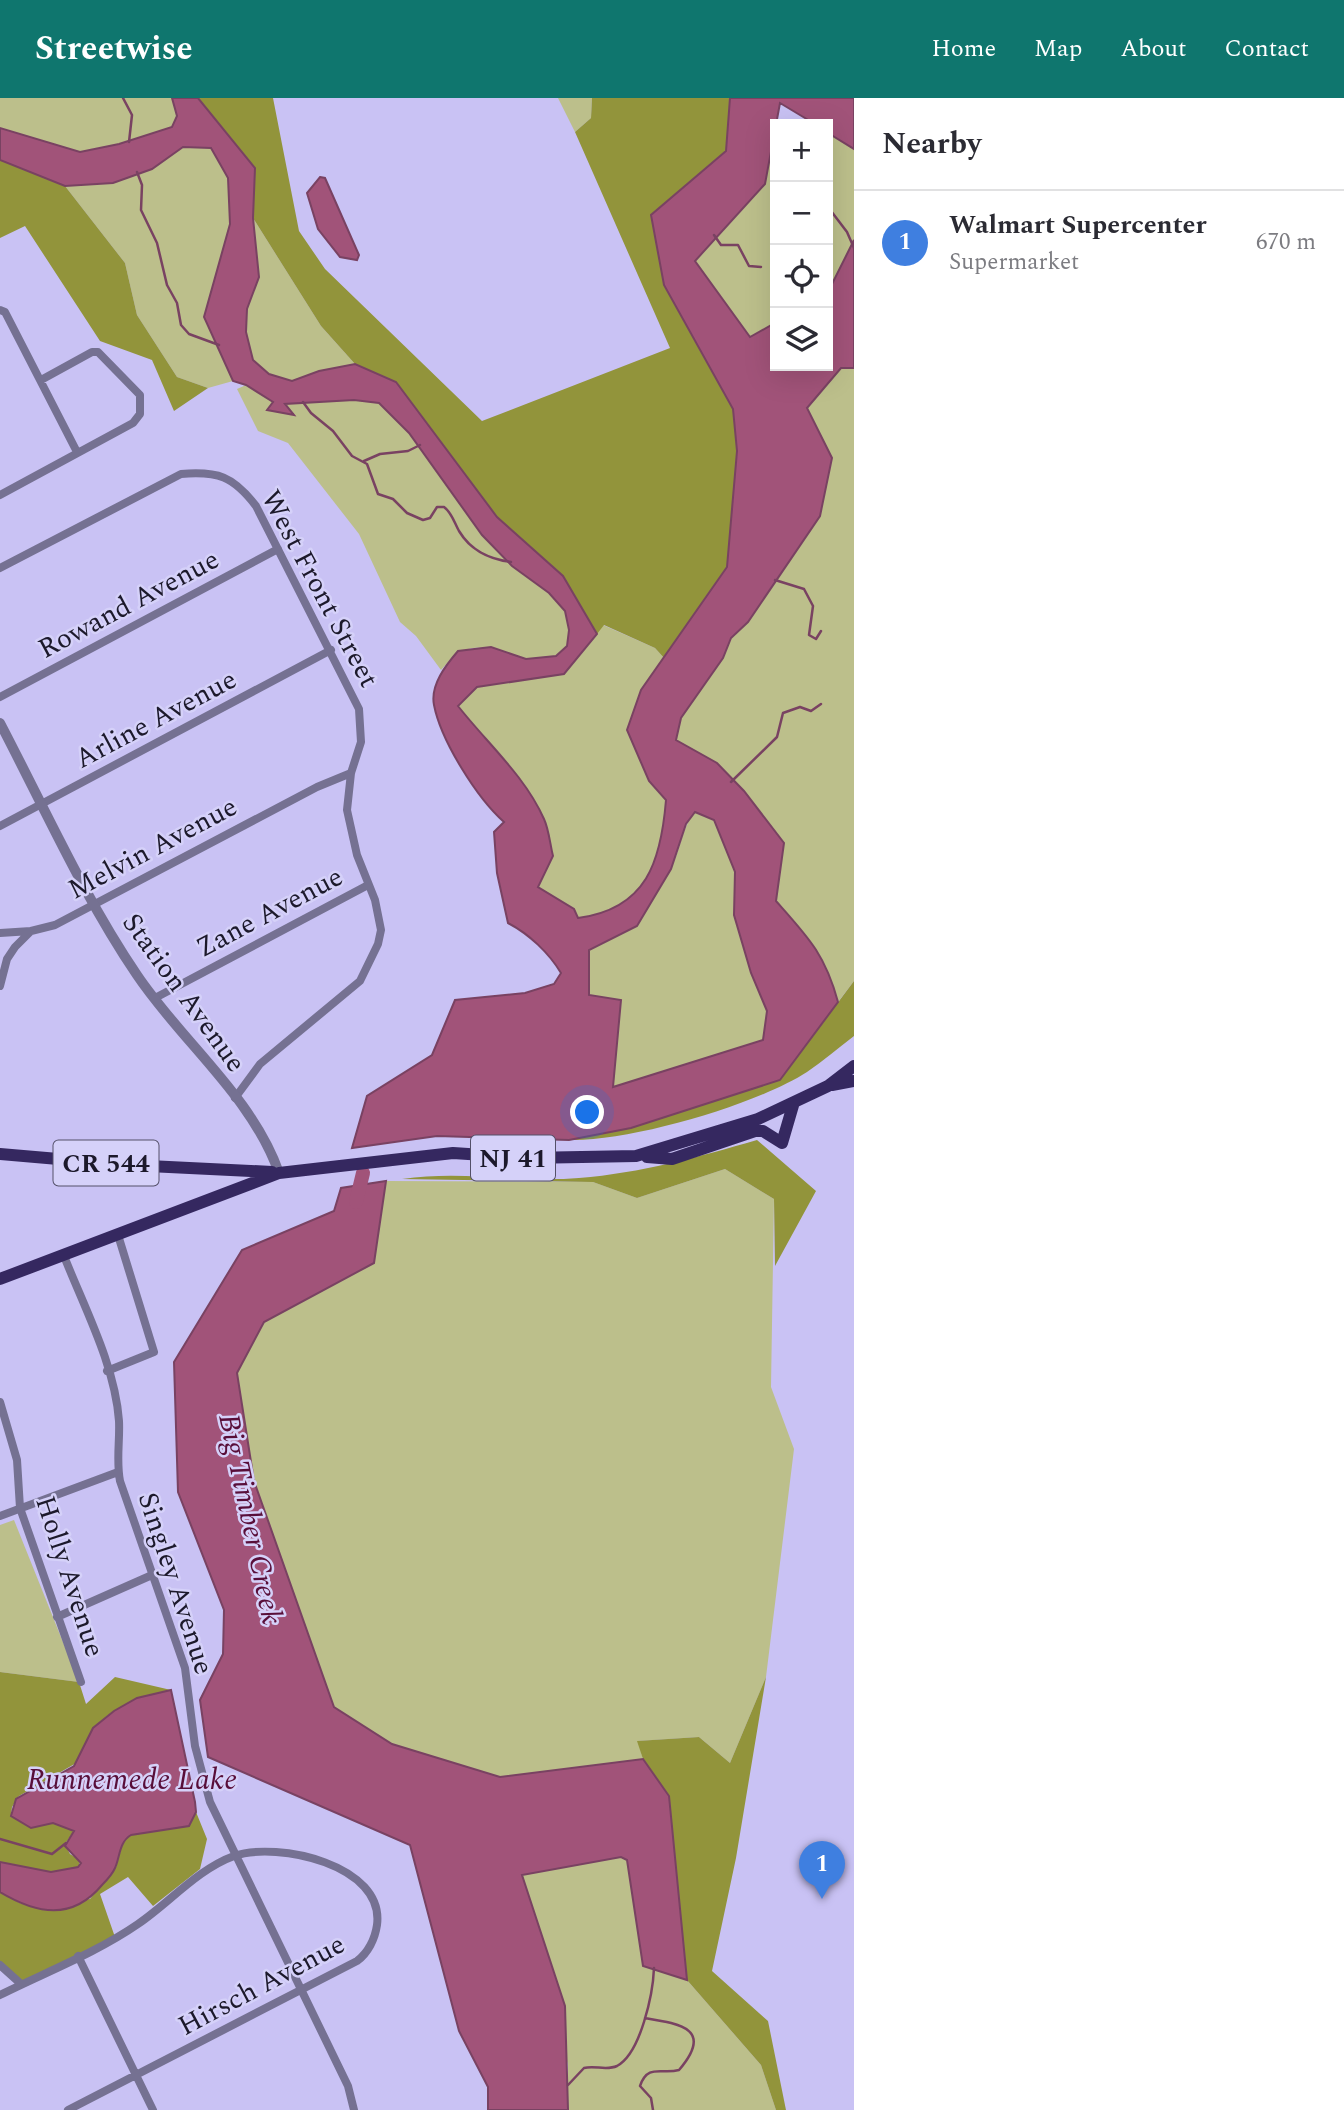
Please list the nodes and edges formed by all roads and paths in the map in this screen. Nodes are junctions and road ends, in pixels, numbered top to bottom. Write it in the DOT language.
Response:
graph roads {
  1 [pos="0,310"];
  2 [pos="41,380"];
  3 [pos="77,452"];
  4 [pos="0,495"];
  5 [pos="278,549"];
  6 [pos="0,568"];
  7 [pos="331,650"];
  8 [pos="0,697"];
  9 [pos="0,723"];
  10 [pos="352,773"];
  11 [pos="42,803"];
  12 [pos="0,826"];
  13 [pos="368,885"];
  14 [pos="94,902"];
  15 [pos="30,931"];
  16 [pos="0,933"];
  17 [pos="0,986"];
  18 [pos="155,998"];
  19 [pos="854,1066"];
  20 [pos="854,1081"];
  21 [pos="828,1086"];
  22 [pos="235,1098"];
  23 [pos="794,1102"];
  24 [pos="0,1154"];
  25 [pos="636,1156"];
  26 [pos="212,1169"];
  27 [pos="279,1173"];
  28 [pos="226,1193"];
  29 [pos="118,1235"];
  30 [pos="64,1256"];
  31 [pos="0,1279"];
  32 [pos="107,1371"];
  33 [pos="0,1402"];
  34 [pos="118,1472"];
  35 [pos="20,1508"];
  36 [pos="0,1516"];
  37 [pos="152,1575"];
  38 [pos="57,1617"];
  39 [pos="81,1682"];
  40 [pos="235,1856"];
  41 [pos="78,1956"];
  42 [pos="0,1965"];
  43 [pos="21,1984"];
  44 [pos="303,1991"];
  45 [pos="0,1995"];
  46 [pos="137,2075"];
  47 [pos="68,2110"];
  48 [pos="153,2110"];
  49 [pos="354,2110"];
  1 -- 2 [label="street"];
  2 -- 3 [label="street"];
  2 -- 3 [label="street"];
  3 -- 4 [label="street"];
  5 -- 6 [label="street, West Front Street"];
  5 -- 7 [label="street, West Front Street"];
  5 -- 8 [label="street, Rowand Avenue"];
  7 -- 10 [label="street, West Front Street"];
  7 -- 11 [label="street, Arline Avenue"];
  9 -- 11 [label="street, Station Avenue"];
  10 -- 13 [label="street, West Front Street"];
  10 -- 14 [label="street, Melvin Avenue"];
  11 -- 12 [label="street, Arline Avenue"];
  11 -- 14 [label="street, Station Avenue"];
  13 -- 18 [label="street, Zane Avenue"];
  13 -- 22 [label="street, West Front Street"];
  14 -- 15 [label="street, Melvin Avenue"];
  14 -- 18 [label="street, Station Avenue"];
  15 -- 16 [label="street, Melvin Avenue"];
  15 -- 17 [label="street"];
  18 -- 22 [label="street, Station Avenue"];
  19 -- 21 [label="main road, NJ 41"];
  20 -- 21 [label="main road"];
  21 -- 23 [label="main road, NJ 41"];
  22 -- 27 [label="street, Station Avenue"];
  23 -- 25 [label="main road, NJ 41"];
  23 -- 25 [label="main road"];
  24 -- 26 [label="main road, CR 544"];
  25 -- 27 [label="main road, NJ 41"];
  26 -- 27 [label="main road, CR 544"];
  26 -- 28 [label="main road"];
  27 -- 28 [label="main road, NJ 41"];
  28 -- 29 [label="main road, NJ 41"];
  29 -- 30 [label="main road, NJ 41"];
  29 -- 32 [label="street"];
  30 -- 31 [label="main road, NJ 41"];
  30 -- 32 [label="street, Singley Avenue"];
  32 -- 34 [label="street, Singley Avenue"];
  33 -- 35 [label="street, Holly Avenue"];
  34 -- 35 [label="street"];
  34 -- 37 [label="street, Singley Avenue"];
  35 -- 36 [label="street"];
  35 -- 38 [label="street, Holly Avenue"];
  37 -- 38 [label="street"];
  37 -- 40 [label="street, Singley Avenue"];
  38 -- 39 [label="street, Holly Avenue"];
  40 -- 41 [label="street"];
  40 -- 44 [label="street, Singley Avenue"];
  40 -- 44 [label="street, Hirsch Avenue"];
  41 -- 43 [label="street"];
  41 -- 46 [label="street"];
  42 -- 43 [label="street"];
  43 -- 45 [label="street"];
  44 -- 46 [label="street, Hirsch Avenue"];
  44 -- 49 [label="street, Singley Avenue"];
  46 -- 47 [label="street, Hirsch Avenue"];
  46 -- 48 [label="street"];
}
